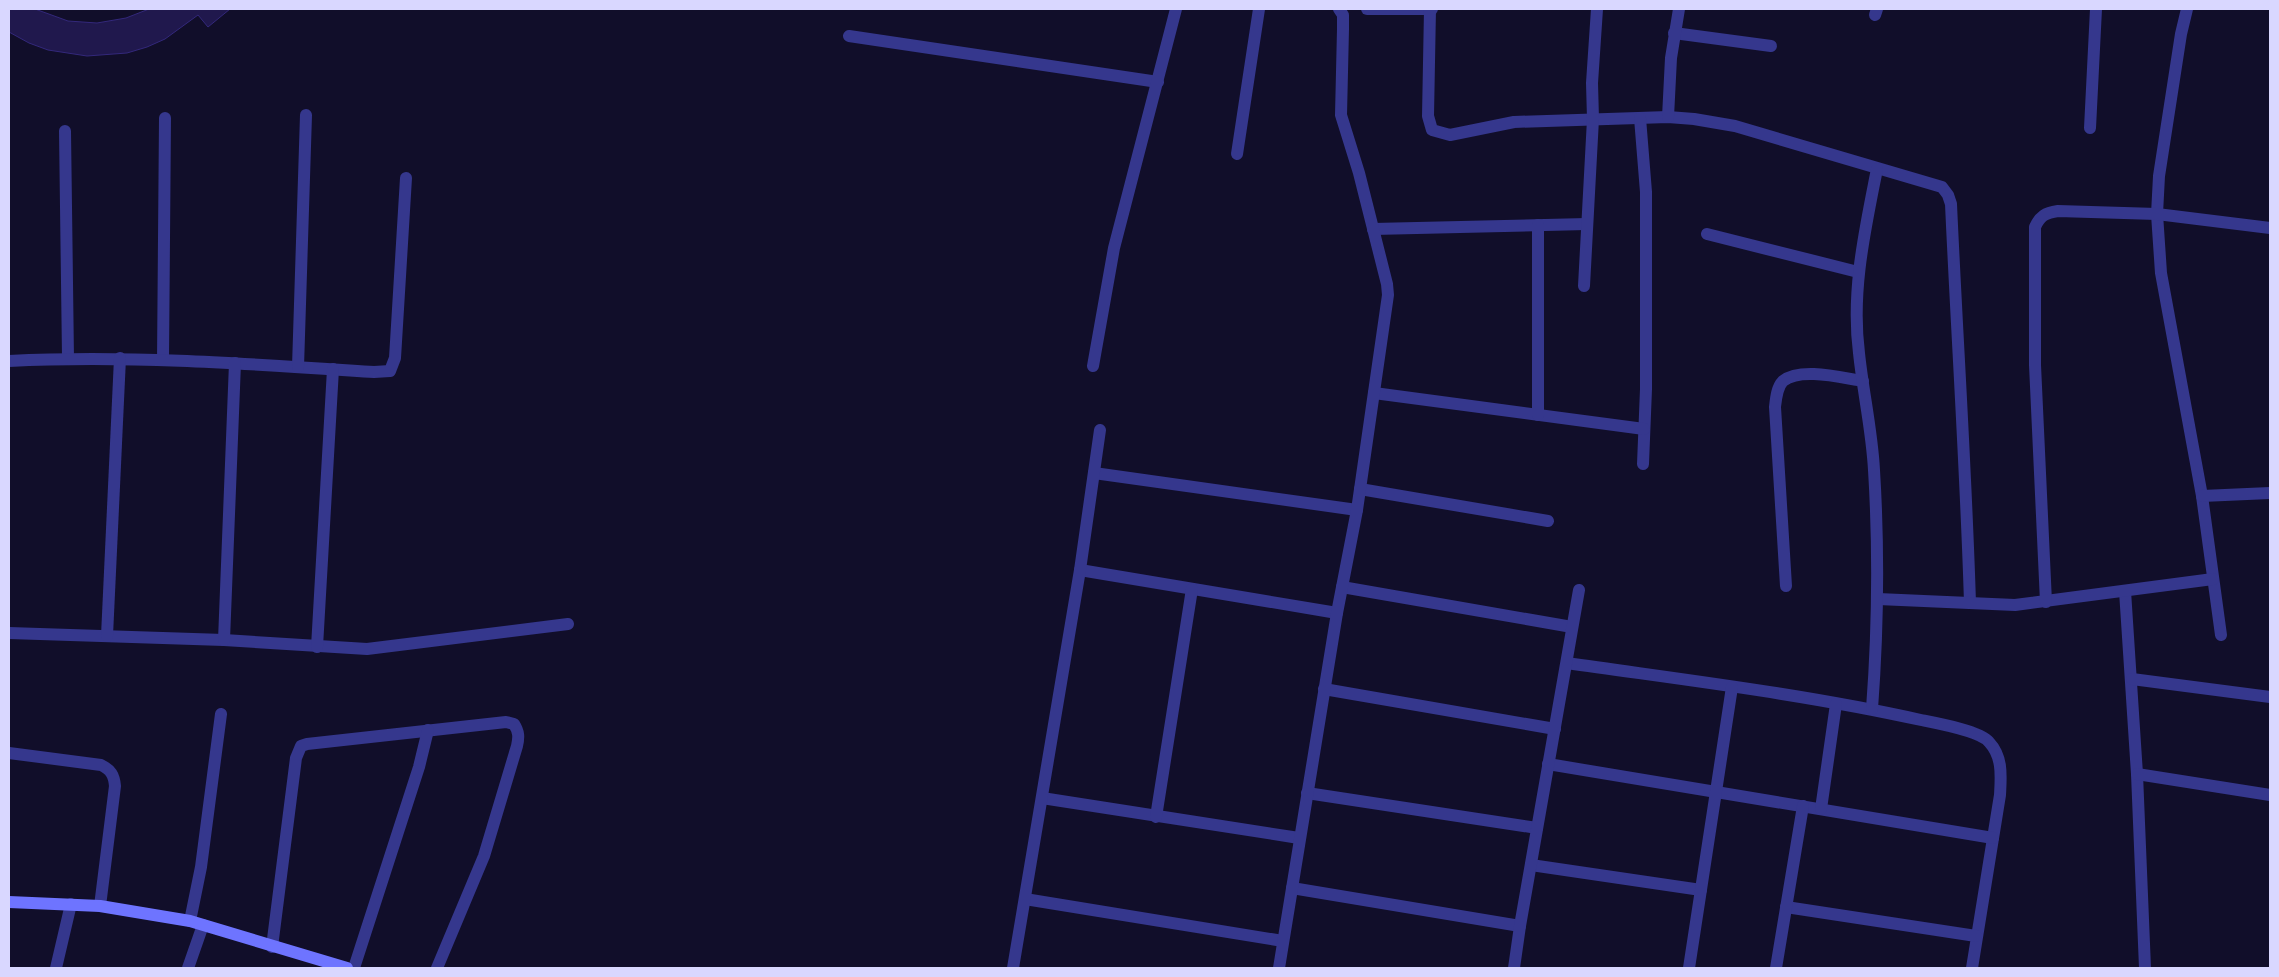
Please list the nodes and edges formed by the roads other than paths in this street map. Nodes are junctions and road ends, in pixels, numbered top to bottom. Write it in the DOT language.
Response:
graph roads {
  1 [pos="1176,9"];
  2 [pos="1259,9"];
  3 [pos="1339,9"];
  4 [pos="1367,9"];
  5 [pos="1431,9"];
  6 [pos="1597,9"];
  7 [pos="1679,9"];
  8 [pos="2096,9"];
  9 [pos="2187,9"];
  10 [pos="1674,33"];
  11 [pos="849,36"];
  12 [pos="1771,46"];
  13 [pos="1158,82"];
  14 [pos="306,115"];
  15 [pos="1668,117"];
  16 [pos="165,118"];
  17 [pos="1640,118"];
  18 [pos="1593,119"];
  19 [pos="2090,128"];
  20 [pos="65,131"];
  21 [pos="1237,154"];
  22 [pos="1877,169"];
  23 [pos="406,178"];
  24 [pos="2157,214"];
  25 [pos="1587,224"];
  26 [pos="1538,225"];
  27 [pos="2270,228"];
  28 [pos="1372,229"];
  29 [pos="1706,234"];
  30 [pos="1858,272"];
  31 [pos="1584,286"];
  32 [pos="68,358"];
  33 [pos="120,358"];
  34 [pos="163,360"];
  35 [pos="9,361"];
  36 [pos="235,363"];
  37 [pos="1093,366"];
  38 [pos="298,367"];
  39 [pos="333,370"];
  40 [pos="1863,381"];
  41 [pos="1374,393"];
  42 [pos="1538,415"];
  43 [pos="1644,429"];
  44 [pos="1100,430"];
  45 [pos="1643,464"];
  46 [pos="1094,473"];
  47 [pos="1360,489"];
  48 [pos="2270,493"];
  49 [pos="2202,496"];
  50 [pos="1357,510"];
  51 [pos="1548,520"];
  52 [pos="1080,570"];
  53 [pos="2213,580"];
  54 [pos="1786,586"];
  55 [pos="1342,587"];
  56 [pos="1192,589"];
  57 [pos="1579,590"];
  58 [pos="2125,591"];
  59 [pos="1878,598"];
  60 [pos="2046,602"];
  61 [pos="1970,603"];
  62 [pos="1336,613"];
  63 [pos="568,624"];
  64 [pos="1572,627"];
  65 [pos="9,633"];
  66 [pos="2221,635"];
  67 [pos="107,636"];
  68 [pos="224,640"];
  69 [pos="317,647"];
  70 [pos="1567,663"];
  71 [pos="2132,679"];
  72 [pos="1732,687"];
  73 [pos="1324,689"];
  74 [pos="2270,697"];
  75 [pos="1836,704"];
  76 [pos="1872,709"];
  77 [pos="221,714"];
  78 [pos="1555,729"];
  79 [pos="428,730"];
  80 [pos="9,753"];
  81 [pos="1548,764"];
  82 [pos="2137,774"];
  83 [pos="1717,791"];
  84 [pos="1307,793"];
  85 [pos="2270,795"];
  86 [pos="1042,798"];
  87 [pos="1802,806"];
  88 [pos="1821,809"];
  89 [pos="1156,817"];
  90 [pos="1538,828"];
  91 [pos="1299,838"];
  92 [pos="1993,838"];
  93 [pos="1531,865"];
  94 [pos="1292,888"];
  95 [pos="1701,890"];
  96 [pos="1025,899"];
  97 [pos="9,902"];
  98 [pos="71,904"];
  99 [pos="100,906"];
  100 [pos="1786,907"];
  101 [pos="190,921"];
  102 [pos="203,925"];
  103 [pos="1520,926"];
  104 [pos="1976,936"];
  105 [pos="1283,940"];
  106 [pos="272,946"];
  107 [pos="56,968"];
  108 [pos="188,968"];
  109 [pos="347,968"];
  110 [pos="354,968"];
  111 [pos="437,968"];
  112 [pos="1013,968"];
  113 [pos="1279,968"];
  114 [pos="1518,968"];
  115 [pos="1689,968"];
  116 [pos="1776,968"];
  117 [pos="1972,968"];
  118 [pos="2145,968"];
  1 -- 13 [label="street"];
  2 -- 21 [label="street"];
  3 -- 28 [label="street"];
  4 -- 5 [label="street"];
  5 -- 18 [label="street"];
  6 -- 18 [label="street"];
  7 -- 10 [label="street"];
  8 -- 19 [label="street"];
  9 -- 24 [label="street"];
  10 -- 12 [label="street"];
  10 -- 15 [label="street"];
  11 -- 13 [label="street"];
  13 -- 37 [label="street"];
  14 -- 38 [label="street"];
  15 -- 17 [label="street"];
  15 -- 22 [label="street"];
  16 -- 34 [label="street"];
  17 -- 18 [label="street"];
  17 -- 43 [label="street"];
  18 -- 25 [label="street"];
  20 -- 32 [label="street"];
  22 -- 30 [label="street"];
  22 -- 61 [label="street"];
  23 -- 39 [label="street"];
  24 -- 27 [label="street"];
  24 -- 49 [label="street"];
  24 -- 60 [label="street"];
  25 -- 26 [label="street"];
  25 -- 31 [label="street"];
  26 -- 28 [label="street"];
  26 -- 42 [label="street"];
  28 -- 41 [label="street"];
  29 -- 30 [label="street"];
  30 -- 40 [label="street"];
  32 -- 33 [label="street"];
  32 -- 35 [label="street"];
  33 -- 34 [label="street"];
  33 -- 67 [label="street"];
  34 -- 36 [label="street"];
  36 -- 38 [label="street"];
  36 -- 68 [label="street"];
  38 -- 39 [label="street"];
  39 -- 69 [label="street"];
  40 -- 54 [label="street"];
  40 -- 59 [label="street"];
  41 -- 42 [label="street"];
  41 -- 47 [label="street"];
  42 -- 43 [label="street"];
  43 -- 45 [label="street"];
  44 -- 46 [label="street"];
  46 -- 50 [label="street"];
  46 -- 52 [label="street"];
  47 -- 50 [label="street"];
  47 -- 51 [label="street"];
  48 -- 49 [label="street"];
  49 -- 53 [label="street"];
  50 -- 55 [label="street"];
  52 -- 56 [label="street"];
  52 -- 86 [label="street"];
  53 -- 58 [label="street"];
  53 -- 66 [label="street"];
  55 -- 62 [label="street"];
  55 -- 64 [label="street"];
  56 -- 62 [label="street"];
  56 -- 89 [label="street"];
  57 -- 64 [label="street"];
  58 -- 60 [label="street"];
  58 -- 71 [label="street"];
  59 -- 61 [label="street"];
  59 -- 76 [label="street"];
  60 -- 61 [label="street"];
  62 -- 73 [label="street"];
  63 -- 69 [label="street"];
  64 -- 70 [label="street"];
  65 -- 67 [label="street"];
  67 -- 68 [label="street"];
  68 -- 69 [label="street"];
  70 -- 72 [label="street"];
  70 -- 78 [label="street"];
  71 -- 74 [label="street"];
  71 -- 82 [label="street"];
  72 -- 75 [label="street"];
  72 -- 83 [label="street"];
  73 -- 78 [label="street"];
  73 -- 84 [label="street"];
  75 -- 76 [label="street"];
  75 -- 88 [label="street"];
  76 -- 92 [label="street"];
  77 -- 101 [label="street"];
  78 -- 81 [label="street"];
  79 -- 106 [label="street"];
  79 -- 110 [label="street"];
  79 -- 111 [label="street"];
  80 -- 99 [label="street"];
  81 -- 83 [label="street"];
  81 -- 90 [label="street"];
  82 -- 85 [label="street"];
  82 -- 118 [label="street"];
  83 -- 87 [label="street"];
  83 -- 95 [label="street"];
  84 -- 90 [label="street"];
  84 -- 91 [label="street"];
  86 -- 89 [label="street"];
  86 -- 96 [label="street"];
  87 -- 88 [label="street"];
  87 -- 100 [label="street"];
  88 -- 92 [label="street"];
  89 -- 91 [label="street"];
  90 -- 93 [label="street"];
  91 -- 94 [label="street"];
  92 -- 104 [label="street"];
  93 -- 95 [label="street"];
  93 -- 103 [label="street"];
  94 -- 103 [label="street"];
  94 -- 105 [label="street"];
  95 -- 115 [label="street"];
  96 -- 105 [label="street"];
  96 -- 112 [label="street"];
  97 -- 98 [label="street"];
  98 -- 99 [label="street"];
  98 -- 107 [label="street"];
  99 -- 101 [label="street"];
  100 -- 104 [label="street"];
  100 -- 116 [label="street"];
  101 -- 102 [label="street"];
  102 -- 106 [label="street"];
  102 -- 108 [label="street"];
  103 -- 114 [label="street"];
  104 -- 117 [label="street"];
  105 -- 113 [label="street"];
  106 -- 109 [label="street"];
}
